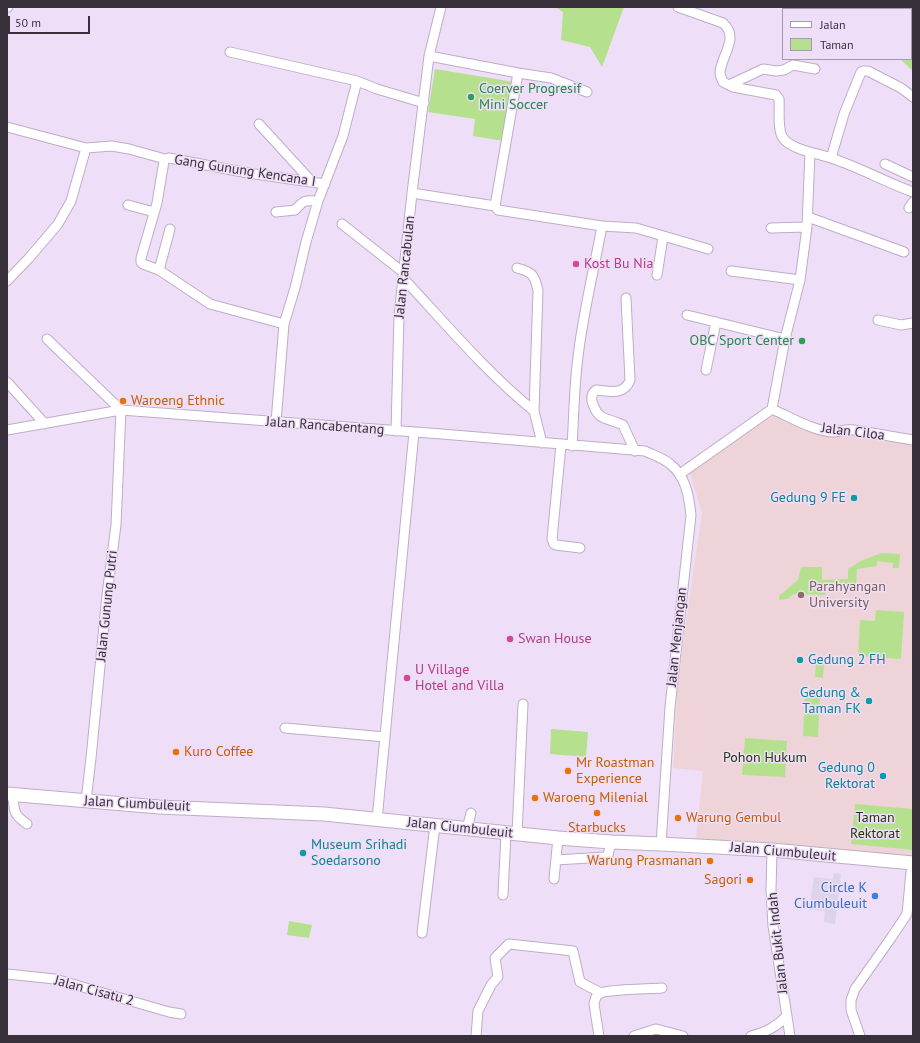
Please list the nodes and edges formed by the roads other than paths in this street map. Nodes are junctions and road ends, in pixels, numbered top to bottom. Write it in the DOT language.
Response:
graph roads {
  1 [pos="441,7"];
  2 [pos="678,7"];
  3 [pos="230,52"];
  4 [pos="430,56"];
  5 [pos="815,69"];
  6 [pos="518,73"];
  7 [pos="357,81"];
  8 [pos="729,85"];
  9 [pos="587,92"];
  10 [pos="913,97"];
  11 [pos="424,103"];
  12 [pos="258,124"];
  13 [pos="7,127"];
  14 [pos="86,148"];
  15 [pos="810,152"];
  16 [pos="831,158"];
  17 [pos="165,159"];
  18 [pos="885,164"];
  19 [pos="913,177"];
  20 [pos="312,182"];
  21 [pos="325,184"];
  22 [pos="913,191"];
  23 [pos="412,193"];
  24 [pos="318,201"];
  25 [pos="128,205"];
  26 [pos="496,206"];
  27 [pos="154,212"];
  28 [pos="276,212"];
  29 [pos="808,217"];
  30 [pos="342,224"];
  31 [pos="602,226"];
  32 [pos="807,227"];
  33 [pos="771,228"];
  34 [pos="170,229"];
  35 [pos="663,237"];
  36 [pos="708,249"];
  37 [pos="904,252"];
  38 [pos="517,268"];
  39 [pos="159,270"];
  40 [pos="731,271"];
  41 [pos="403,275"];
  42 [pos="657,276"];
  43 [pos="800,280"];
  44 [pos="7,281"];
  45 [pos="626,298"];
  46 [pos="688,315"];
  47 [pos="878,320"];
  48 [pos="716,322"];
  49 [pos="913,323"];
  50 [pos="284,324"];
  51 [pos="47,338"];
  52 [pos="785,339"];
  53 [pos="706,370"];
  54 [pos="7,382"];
  55 [pos="772,409"];
  56 [pos="120,410"];
  57 [pos="534,411"];
  58 [pos="276,422"];
  59 [pos="45,424"];
  60 [pos="7,430"];
  61 [pos="396,431"];
  62 [pos="414,432"];
  63 [pos="913,440"];
  64 [pos="542,443"];
  65 [pos="561,445"];
  66 [pos="572,446"];
  67 [pos="640,451"];
  68 [pos="680,474"];
  69 [pos="580,548"];
  70 [pos="523,704"];
  71 [pos="285,728"];
  72 [pos="385,737"];
  73 [pos="10,794"];
  74 [pos="86,801"];
  75 [pos="471,813"];
  76 [pos="377,820"];
  77 [pos="27,824"];
  78 [pos="435,825"];
  79 [pos="467,829"];
  80 [pos="511,834"];
  81 [pos="558,838"];
  82 [pos="611,842"];
  83 [pos="661,844"];
  84 [pos="772,850"];
  85 [pos="556,860"];
  86 [pos="913,863"];
  87 [pos="913,868"];
  88 [pos="554,879"];
  89 [pos="504,895"];
  90 [pos="422,933"];
  91 [pos="7,974"];
  92 [pos="662,988"];
  93 [pos="601,993"];
  94 [pos="181,1014"];
  95 [pos="787,1016"];
  96 [pos="476,1036"];
  97 [pos="599,1036"];
  98 [pos="634,1036"];
  99 [pos="683,1036"];
  100 [pos="751,1036"];
  101 [pos="790,1036"];
  102 [pos="860,1036"];
  1 -- 4 [label="street, Jalan Rancabulan"];
  2 -- 8 [label="street"];
  3 -- 7 [label="street"];
  4 -- 6 [label="street"];
  4 -- 11 [label="street, Jalan Rancabulan"];
  5 -- 8 [label="street"];
  6 -- 9 [label="street"];
  6 -- 26 [label="street"];
  7 -- 11 [label="street"];
  7 -- 21 [label="street"];
  8 -- 15 [label="street"];
  10 -- 16 [label="street"];
  11 -- 23 [label="street, Jalan Rancabulan"];
  12 -- 20 [label="street"];
  13 -- 14 [label="street"];
  14 -- 17 [label="street"];
  14 -- 44 [label="street"];
  15 -- 16 [label="street"];
  15 -- 29 [label="street"];
  16 -- 22 [label="street"];
  17 -- 20 [label="street, Gang Gunung Kencana I"];
  17 -- 27 [label="street, Gang Gunung Kencana I"];
  18 -- 19 [label="street"];
  20 -- 21 [label="street, Gang Gunung Kencana I"];
  21 -- 24 [label="street"];
  23 -- 26 [label="street"];
  23 -- 41 [label="street, Jalan Rancabulan"];
  24 -- 28 [label="street"];
  24 -- 50 [label="street"];
  25 -- 27 [label="street"];
  26 -- 31 [label="street"];
  27 -- 39 [label="street, Gang Gunung Kencana I"];
  29 -- 32 [label="street"];
  29 -- 37 [label="street"];
  30 -- 41 [label="street"];
  31 -- 35 [label="street"];
  31 -- 66 [label="street"];
  32 -- 33 [label="street"];
  32 -- 43 [label="street"];
  34 -- 39 [label="street"];
  35 -- 36 [label="street"];
  35 -- 42 [label="street"];
  38 -- 57 [label="street"];
  39 -- 50 [label="street, Gang Gunung Kencana I"];
  40 -- 43 [label="street"];
  41 -- 57 [label="street"];
  41 -- 61 [label="street, Jalan Rancabulan"];
  43 -- 52 [label="street"];
  45 -- 67 [label="street"];
  46 -- 48 [label="street"];
  47 -- 49 [label="street"];
  48 -- 52 [label="street"];
  48 -- 53 [label="street"];
  50 -- 58 [label="street"];
  51 -- 56 [label="street"];
  52 -- 55 [label="street"];
  54 -- 59 [label="street"];
  55 -- 63 [label="street, Jalan Ciloa"];
  55 -- 68 [label="street"];
  56 -- 58 [label="street, Jalan Rancabentang"];
  56 -- 59 [label="street, Jalan Rancabentang"];
  56 -- 74 [label="street, Jalan Gunung Putri"];
  57 -- 64 [label="street"];
  58 -- 61 [label="street, Jalan Rancabentang"];
  59 -- 60 [label="street, Jalan Rancabentang"];
  61 -- 62 [label="street, Jalan Rancabentang"];
  62 -- 64 [label="street, Jalan Rancabentang"];
  62 -- 72 [label="street"];
  64 -- 65 [label="street, Jalan Rancabentang"];
  65 -- 66 [label="street, Jalan Rancabentang"];
  65 -- 69 [label="street"];
  66 -- 67 [label="street, Jalan Rancabentang"];
  67 -- 68 [label="street, Jalan Menjangan"];
  68 -- 83 [label="street, Jalan Menjangan"];
  70 -- 80 [label="street"];
  71 -- 72 [label="street"];
  72 -- 76 [label="street"];
  73 -- 74 [label="main road, Jalan Ciumbuleuit"];
  73 -- 77 [label="street"];
  74 -- 76 [label="main road, Jalan Ciumbuleuit"];
  75 -- 79 [label="street"];
  76 -- 78 [label="main road, Jalan Ciumbuleuit"];
  78 -- 79 [label="main road, Jalan Ciumbuleuit"];
  78 -- 90 [label="street"];
  79 -- 80 [label="main road, Jalan Ciumbuleuit"];
  80 -- 81 [label="main road, Jalan Ciumbuleuit"];
  80 -- 89 [label="street"];
  81 -- 82 [label="main road, Jalan Ciumbuleuit"];
  81 -- 85 [label="street"];
  82 -- 83 [label="main road, Jalan Ciumbuleuit"];
  82 -- 85 [label="street"];
  83 -- 84 [label="main road, Jalan Ciumbuleuit"];
  84 -- 86 [label="main road, Jalan Ciumbuleuit"];
  84 -- 95 [label="street, Jalan Bukit Indah"];
  85 -- 88 [label="street"];
  87 -- 102 [label="street"];
  91 -- 94 [label="street, Jalan Cisatu 2"];
  92 -- 93 [label="street"];
  93 -- 96 [label="street"];
  93 -- 97 [label="street"];
  95 -- 100 [label="street"];
  95 -- 101 [label="street, Jalan Bukit Indah"];
  98 -- 99 [label="street"];
}
